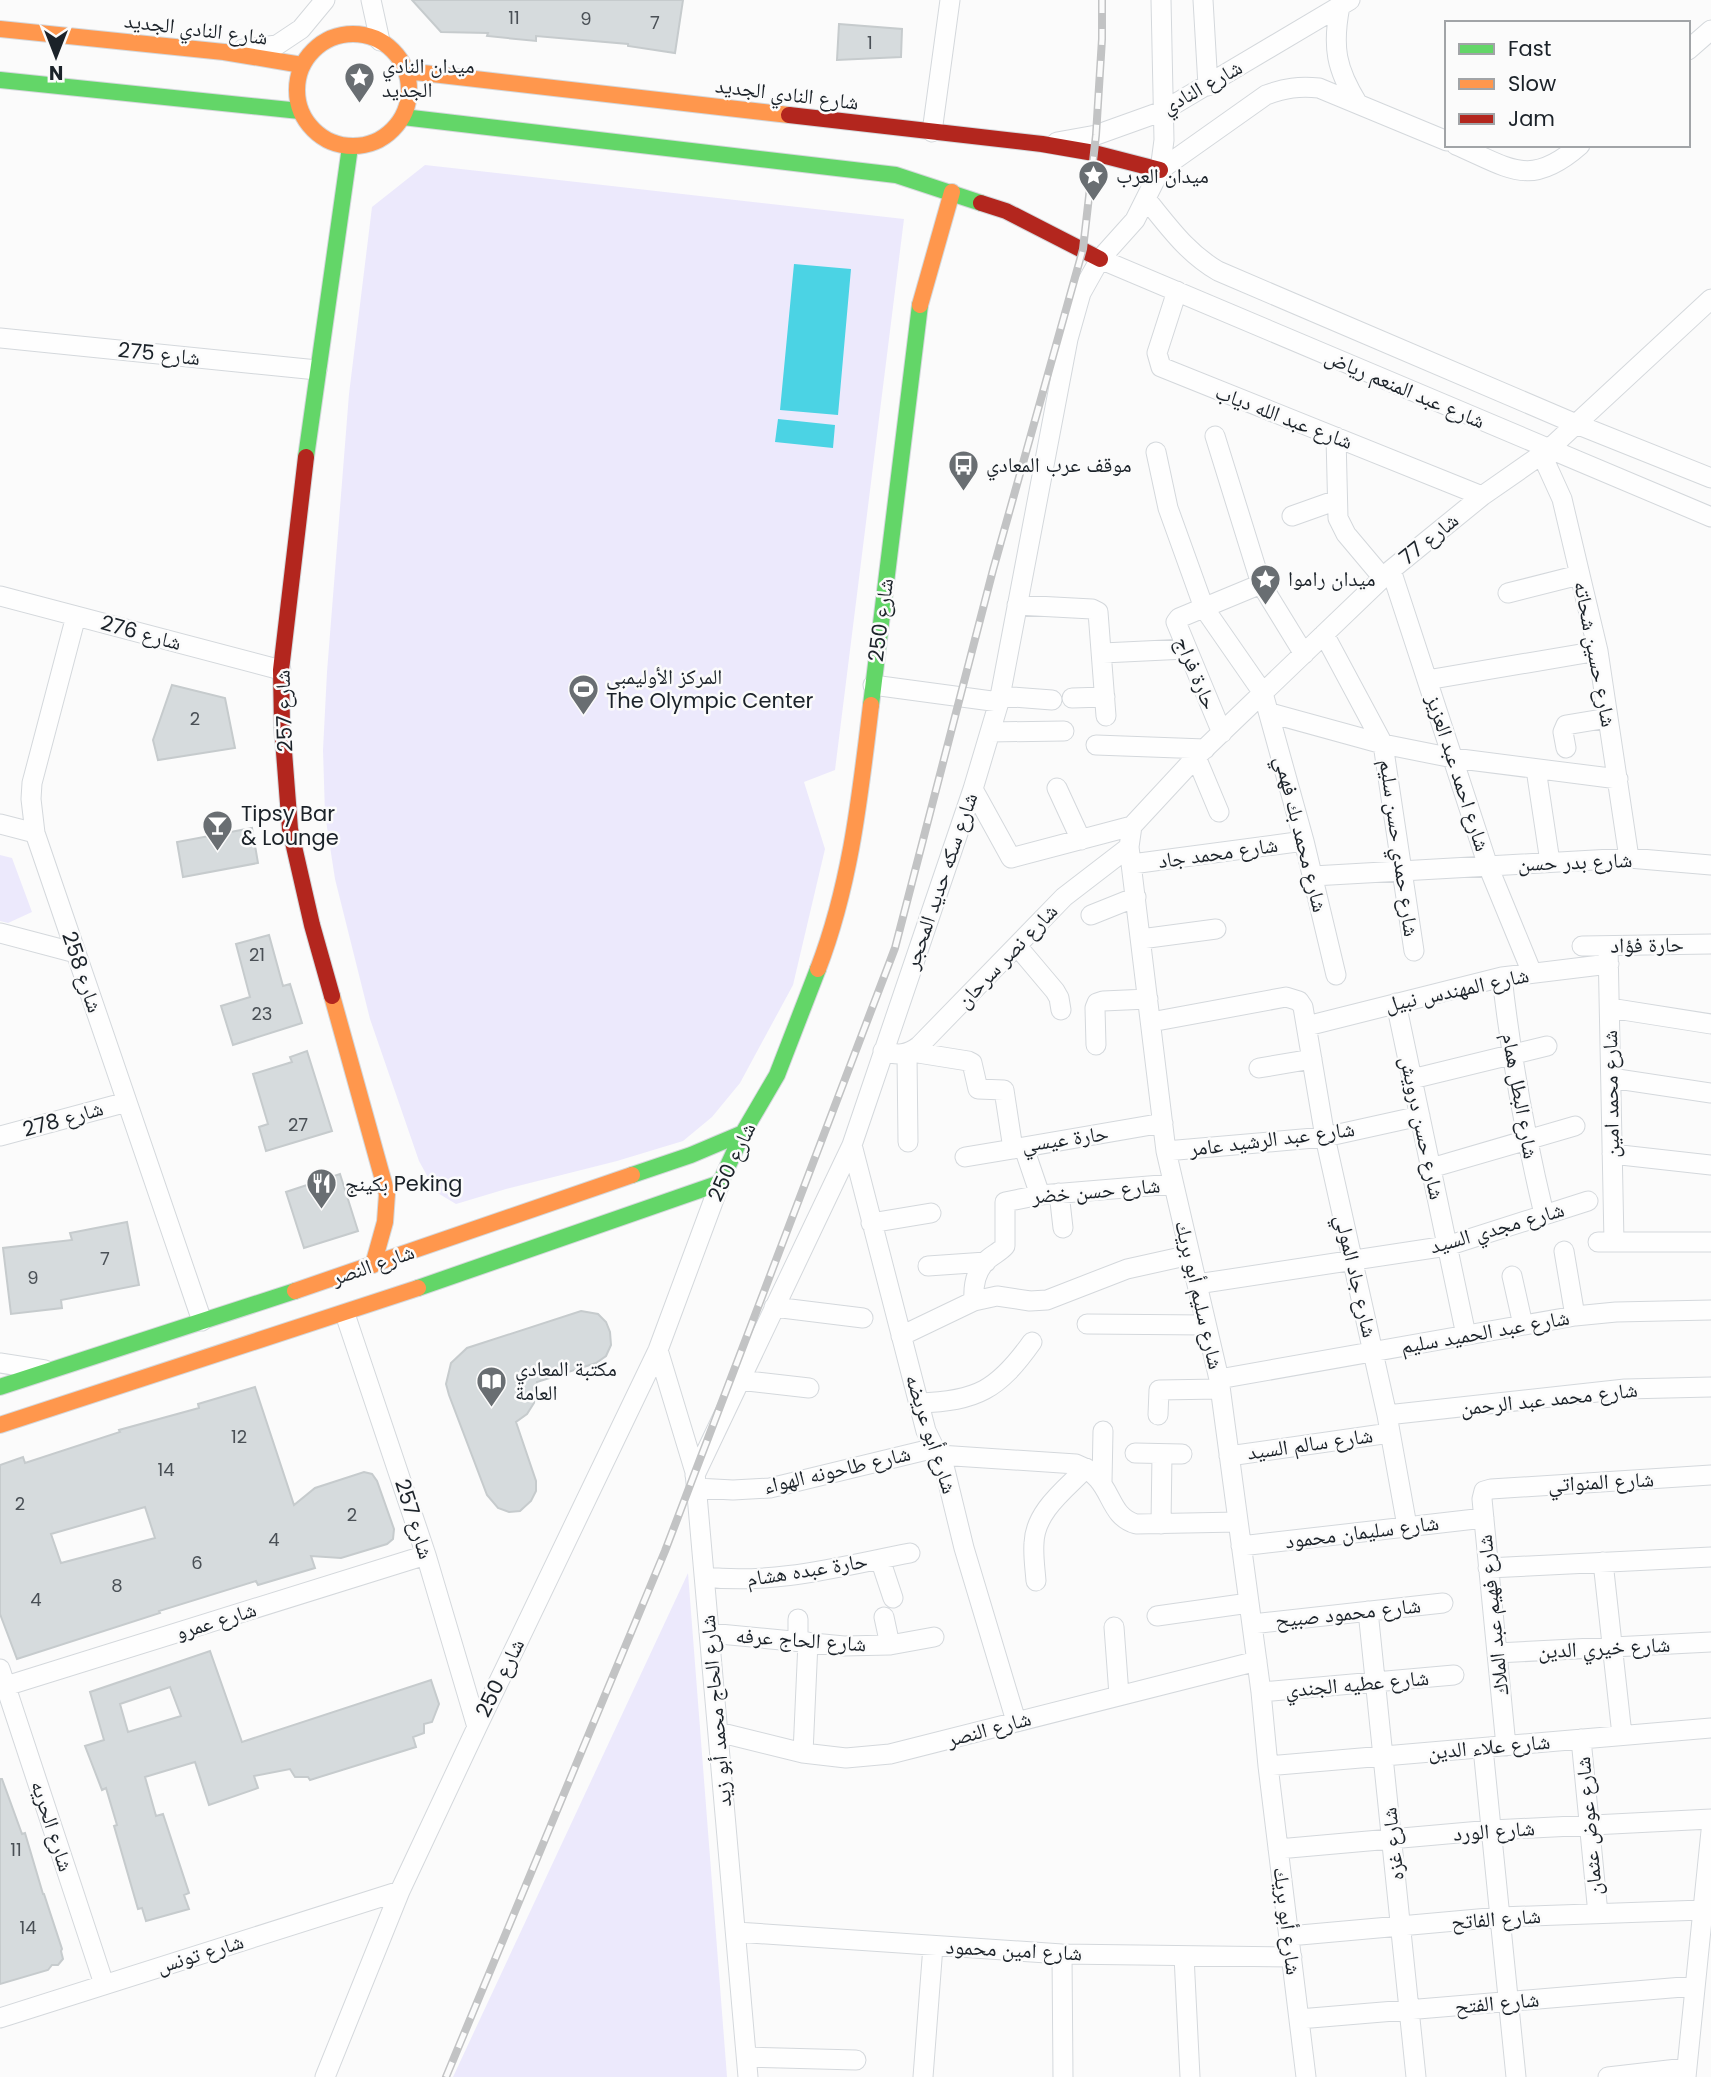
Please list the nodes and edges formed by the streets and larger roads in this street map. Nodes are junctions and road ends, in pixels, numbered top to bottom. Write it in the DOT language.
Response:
graph roads {
  1 [pos="325,0"];
  2 [pos="371,0"];
  3 [pos="950,0"];
  4 [pos="1161,0"];
  5 [pos="1203,0"];
  6 [pos="1345,3"];
  7 [pos="0,29"];
  8 [pos="1711,30"];
  9 [pos="380,41"];
  10 [pos="1690,48"];
  11 [pos="224,52"];
  12 [pos="302,65"];
  13 [pos="406,71"];
  14 [pos="0,80"];
  15 [pos="1208,86"];
  16 [pos="1358,104"];
  17 [pos="300,111"];
  18 [pos="1163,111"];
  19 [pos="403,117"];
  20 [pos="932,132"];
  21 [pos="1445,140"];
  22 [pos="1042,144"];
  23 [pos="350,147"];
  24 [pos="1462,147"];
  25 [pos="1577,147"];
  26 [pos="1160,170"];
  27 [pos="951,191"];
  28 [pos="1146,199"];
  29 [pos="1100,259"];
  30 [pos="1177,291"];
  31 [pos="1711,299"];
  32 [pos="0,338"];
  33 [pos="317,370"];
  34 [pos="1576,424"];
  35 [pos="1215,436"];
  36 [pos="1336,437"];
  37 [pos="1156,452"];
  38 [pos="1545,452"];
  39 [pos="1711,478"];
  40 [pos="1482,496"];
  41 [pos="1337,500"];
  42 [pos="1292,516"];
  43 [pos="1711,517"];
  44 [pos="1387,574"];
  45 [pos="1579,575"];
  46 [pos="1261,584"];
  47 [pos="1508,593"];
  48 [pos="0,596"];
  49 [pos="1017,605"];
  50 [pos="1204,608"];
  51 [pos="76,616"];
  52 [pos="1324,634"];
  53 [pos="1186,649"];
  54 [pos="1598,651"];
  55 [pos="1103,653"];
  56 [pos="1304,654"];
  57 [pos="281,670"];
  58 [pos="1427,680"];
  59 [pos="873,685"];
  60 [pos="1263,693"];
  61 [pos="1072,698"];
  62 [pos="999,699"];
  63 [pos="1052,700"];
  64 [pos="1270,713"];
  65 [pos="1608,718"];
  66 [pos="1064,731"];
  67 [pos="990,732"];
  68 [pos="1222,733"];
  69 [pos="1383,744"];
  70 [pos="1096,745"];
  71 [pos="1566,748"];
  72 [pos="1200,753"];
  73 [pos="1453,758"];
  74 [pos="1536,769"];
  75 [pos="1618,779"];
  76 [pos="1057,788"];
  77 [pos="973,789"];
  78 [pos="1219,812"];
  79 [pos="0,824"];
  80 [pos="1132,826"];
  81 [pos="35,833"];
  82 [pos="1081,840"];
  83 [pos="1304,841"];
  84 [pos="1131,856"];
  85 [pos="1629,858"];
  86 [pos="1550,862"];
  87 [pos="1711,865"];
  88 [pos="1488,866"];
  89 [pos="1402,871"];
  90 [pos="1313,876"];
  91 [pos="1136,897"];
  92 [pos="1091,915"];
  93 [pos="1216,929"];
  94 [pos="0,933"];
  95 [pos="1141,939"];
  96 [pos="1711,944"];
  97 [pos="1017,946"];
  98 [pos="1582,946"];
  99 [pos="1414,951"];
  100 [pos="76,953"];
  101 [pos="1609,955"];
  102 [pos="1532,973"];
  103 [pos="1336,975"];
  104 [pos="1502,976"];
  105 [pos="1148,999"];
  106 [pos="1396,1003"];
  107 [pos="1609,1008"];
  108 [pos="1061,1010"];
  109 [pos="1151,1022"];
  110 [pos="1711,1024"];
  111 [pos="1307,1026"];
  112 [pos="1096,1045"];
  113 [pos="1547,1046"];
  114 [pos="883,1051"];
  115 [pos="909,1053"];
  116 [pos="1511,1055"];
  117 [pos="1312,1059"];
  118 [pos="1259,1068"];
  119 [pos="1611,1078"];
  120 [pos="1412,1079"];
  121 [pos="1711,1093"];
  122 [pos="127,1102"];
  123 [pos="1420,1116"];
  124 [pos="1163,1124"];
  125 [pos="1576,1126"];
  126 [pos="743,1133"];
  127 [pos="0,1136"];
  128 [pos="1325,1138"];
  129 [pos="1526,1140"];
  130 [pos="908,1142"];
  131 [pos="852,1145"];
  132 [pos="1018,1148"];
  133 [pos="1166,1152"];
  134 [pos="1612,1154"];
  135 [pos="965,1157"];
  136 [pos="1711,1165"];
  137 [pos="1431,1168"];
  138 [pos="720,1183"];
  139 [pos="1173,1184"];
  140 [pos="1050,1194"];
  141 [pos="1588,1201"];
  142 [pos="931,1213"];
  143 [pos="1544,1214"];
  144 [pos="872,1223"];
  145 [pos="1063,1228"];
  146 [pos="1711,1242"];
  147 [pos="1447,1246"];
  148 [pos="1564,1251"];
  149 [pos="1190,1255"];
  150 [pos="1352,1261"];
  151 [pos="986,1262"];
  152 [pos="373,1265"];
  153 [pos="928,1266"];
  154 [pos="1512,1276"];
  155 [pos="1197,1284"];
  156 [pos="974,1301"];
  157 [pos="774,1307"];
  158 [pos="1711,1310"];
  159 [pos="345,1314"];
  160 [pos="1576,1316"];
  161 [pos="863,1318"];
  162 [pos="202,1321"];
  163 [pos="1087,1324"];
  164 [pos="1206,1325"];
  165 [pos="1523,1325"];
  166 [pos="1466,1335"];
  167 [pos="901,1336"];
  168 [pos="1032,1342"];
  169 [pos="658,1350"];
  170 [pos="1373,1352"];
  171 [pos="0,1363"];
  172 [pos="49,1371"];
  173 [pos="738,1381"];
  174 [pos="1219,1384"];
  175 [pos="0,1387"];
  176 [pos="1711,1387"];
  177 [pos="809,1388"];
  178 [pos="919,1403"];
  179 [pos="1158,1415"];
  180 [pos="0,1424"];
  181 [pos="1389,1424"];
  182 [pos="1103,1431"];
  183 [pos="937,1451"];
  184 [pos="1135,1453"];
  185 [pos="1229,1455"];
  186 [pos="1086,1468"];
  187 [pos="1711,1475"];
  188 [pos="696,1481"];
  189 [pos="1102,1482"];
  190 [pos="1491,1489"];
  191 [pos="1483,1518"];
  192 [pos="1238,1522"];
  193 [pos="1161,1524"];
  194 [pos="1407,1527"];
  195 [pos="1241,1546"];
  196 [pos="910,1553"];
  197 [pos="426,1555"];
  198 [pos="1711,1557"];
  199 [pos="880,1559"];
  200 [pos="1603,1562"];
  201 [pos="1488,1567"];
  202 [pos="705,1577"];
  203 [pos="1036,1581"];
  204 [pos="893,1598"];
  205 [pos="1443,1603"];
  206 [pos="1249,1604"];
  207 [pos="1368,1611"];
  208 [pos="1157,1616"];
  209 [pos="884,1617"];
  210 [pos="798,1619"];
  211 [pos="1252,1624"];
  212 [pos="1114,1627"];
  213 [pos="709,1633"];
  214 [pos="933,1637"];
  215 [pos="803,1642"];
  216 [pos="1711,1642"];
  217 [pos="890,1645"];
  218 [pos="1612,1647"];
  219 [pos="1497,1653"];
  220 [pos="1257,1661"];
  221 [pos="1454,1675"];
  222 [pos="3,1678"];
  223 [pos="1376,1682"];
  224 [pos="1261,1692"];
  225 [pos="1119,1695"];
  226 [pos="1016,1721"];
  227 [pos="477,1727"];
  228 [pos="1711,1728"];
  229 [pos="718,1732"];
  230 [pos="1622,1735"];
  231 [pos="1581,1739"];
  232 [pos="1506,1746"];
  233 [pos="1483,1748"];
  234 [pos="803,1753"];
  235 [pos="1384,1756"];
  236 [pos="1268,1766"];
  237 [pos="1711,1819"];
  238 [pos="1589,1825"];
  239 [pos="1492,1830"];
  240 [pos="1711,1831"];
  241 [pos="1392,1839"];
  242 [pos="1278,1849"];
  243 [pos="400,1891"];
  244 [pos="1703,1910"];
  245 [pos="1598,1914"];
  246 [pos="1500,1917"];
  247 [pos="1401,1926"];
  248 [pos="736,1932"];
  249 [pos="1289,1937"];
  250 [pos="933,1946"];
  251 [pos="1062,1954"];
  252 [pos="1184,1956"];
  253 [pos="1292,1957"];
  254 [pos="104,1984"];
  255 [pos="1695,1986"];
  256 [pos="1509,2002"];
  257 [pos="1409,2010"];
  258 [pos="0,2018"];
  259 [pos="1299,2019"];
  260 [pos="747,2057"];
  261 [pos="856,2060"];
  262 [pos="1686,2073"];
  263 [pos="325,2077"];
  264 [pos="748,2077"];
  265 [pos="923,2077"];
  266 [pos="1063,2077"];
  267 [pos="1190,2077"];
  268 [pos="1306,2077"];
  269 [pos="1416,2077"];
  270 [pos="1516,2077"];
  271 [pos="1608,2077"];
  1 -- 11 [label="street"];
  2 -- 9 [label="street"];
  3 -- 20 [label="street"];
  4 -- 18 [label="street"];
  5 -- 15 [label="street"];
  6 -- 15 [label="street, شارع النادي"];
  6 -- 16 [label="street"];
  7 -- 11 [label="street, شارع النادي الجديد"];
  8 -- 10 [label="street"];
  9 -- 12 [label="street"];
  9 -- 13 [label="street"];
  11 -- 12 [label="street, شارع النادي الجديد"];
  12 -- 17 [label="street"];
  13 -- 19 [label="street"];
  13 -- 20 [label="street, شارع النادي الجديد"];
  14 -- 17 [label="street"];
  15 -- 18 [label="street, شارع النادي"];
  16 -- 21 [label="street"];
  16 -- 26 [label="street"];
  17 -- 23 [label="street"];
  18 -- 22 [label="street, شارع النادي"];
  18 -- 26 [label="street"];
  19 -- 23 [label="street"];
  19 -- 27 [label="street"];
  20 -- 22 [label="street, شارع النادي الجديد"];
  22 -- 26 [label="street, شارع النادي الجديد"];
  23 -- 33 [label="street, شارع 257"];
  24 -- 25 [label="street"];
  26 -- 28 [label="street"];
  27 -- 29 [label="street"];
  27 -- 59 [label="street, شارع 250"];
  28 -- 29 [label="street"];
  28 -- 34 [label="street, شارع عبد المنعم رياض"];
  29 -- 30 [label="street, شارع عبد المنعم رياض"];
  29 -- 49 [label="street, شارع سكه حديد المحجر"];
  30 -- 36 [label="street, شارع عبد الله دياب"];
  30 -- 38 [label="street, شارع عبد المنعم رياض"];
  31 -- 34 [label="street, شارع 77"];
  32 -- 33 [label="street, شارع 275"];
  33 -- 57 [label="street, شارع 257"];
  34 -- 38 [label="street, شارع 77"];
  34 -- 39 [label="street, شارع عبد المنعم رياض"];
  35 -- 46 [label="street"];
  36 -- 40 [label="street, شارع عبد الله دياب"];
  36 -- 41 [label="street"];
  37 -- 50 [label="street, شارع محمد بك فهمي"];
  38 -- 40 [label="street, شارع 77"];
  38 -- 43 [label="street, شارع عبد المنعم رياض"];
  38 -- 45 [label="street, شارع حسين شحاته"];
  40 -- 44 [label="street, شارع 77"];
  41 -- 42 [label="street"];
  41 -- 44 [label="street"];
  44 -- 52 [label="street, شارع 77"];
  44 -- 58 [label="street, شارع احمد عبد العزيز"];
  45 -- 47 [label="street"];
  45 -- 54 [label="street, شارع حسين شحاته"];
  46 -- 50 [label="street, حارة فراج"];
  46 -- 56 [label="street"];
  48 -- 51 [label="street, شارع 276"];
  49 -- 55 [label="street"];
  49 -- 62 [label="street, شارع سكه حديد المحجر"];
  50 -- 53 [label="street, حارة فراج"];
  50 -- 60 [label="street, شارع محمد بك فهمي"];
  51 -- 57 [label="street, شارع 276"];
  51 -- 81 [label="street, شارع 258"];
  52 -- 56 [label="street, شارع 77"];
  52 -- 69 [label="street, شارع حمدي حسن سليم"];
  53 -- 55 [label="street"];
  53 -- 68 [label="street, حارة فراج"];
  54 -- 58 [label="street"];
  54 -- 65 [label="street, شارع حسين شحاته"];
  55 -- 61 [label="street"];
  56 -- 60 [label="street, شارع 77"];
  57 -- 152 [label="street, شارع 257"];
  58 -- 73 [label="street, شارع احمد عبد العزيز"];
  59 -- 62 [label="street"];
  59 -- 126 [label="street, شارع 250"];
  60 -- 64 [label="street, شارع محمد بك فهمي"];
  60 -- 68 [label="street, شارع 77"];
  62 -- 63 [label="street"];
  62 -- 67 [label="street, شارع سكه حديد المحجر"];
  64 -- 69 [label="street"];
  64 -- 83 [label="street, شارع محمد بك فهمي"];
  65 -- 71 [label="street"];
  65 -- 75 [label="street, شارع حسين شحاته"];
  66 -- 67 [label="street"];
  67 -- 77 [label="street, شارع سكه حديد المحجر"];
  68 -- 72 [label="street, شارع 77"];
  69 -- 73 [label="street"];
  69 -- 89 [label="street, شارع حمدي حسن سليم"];
  70 -- 72 [label="street"];
  72 -- 78 [label="street"];
  72 -- 80 [label="street, شارع 77"];
  73 -- 74 [label="street"];
  73 -- 88 [label="street, شارع احمد عبد العزيز"];
  74 -- 75 [label="street"];
  74 -- 86 [label="street"];
  75 -- 85 [label="street, شارع حسين شحاته"];
  76 -- 82 [label="street"];
  77 -- 82 [label="street"];
  77 -- 114 [label="street, شارع سكه حديد المحجر"];
  79 -- 81 [label="street"];
  80 -- 82 [label="street"];
  80 -- 84 [label="street, شارع سليم أبو بريك"];
  81 -- 100 [label="street, شارع 258"];
  83 -- 84 [label="street, شارع محمد جاد"];
  83 -- 90 [label="street, شارع محمد بك فهمي"];
  84 -- 91 [label="street, شارع سليم أبو بريك"];
  84 -- 97 [label="street, شارع نصر سرحان"];
  85 -- 86 [label="street, شارع بدر حسن"];
  85 -- 87 [label="street, شارع بدر حسن"];
  86 -- 88 [label="street, شارع بدر حسن"];
  88 -- 89 [label="street, شارع بدر حسن"];
  88 -- 102 [label="street, شارع احمد عبد العزيز"];
  89 -- 90 [label="street, شارع بدر حسن"];
  89 -- 99 [label="street, شارع حمدي حسن سليم"];
  90 -- 103 [label="street, شارع محمد بك فهمي"];
  91 -- 92 [label="street"];
  91 -- 95 [label="street, شارع سليم أبو بريك"];
  93 -- 95 [label="street"];
  94 -- 100 [label="street"];
  95 -- 105 [label="street, شارع سليم أبو بريك"];
  96 -- 101 [label="street, حارة فؤاد"];
  97 -- 108 [label="street"];
  97 -- 115 [label="street, شارع نصر سرحان"];
  98 -- 101 [label="street, حارة فؤاد"];
  100 -- 122 [label="street, شارع 258"];
  101 -- 102 [label="street, شارع المهندس نبيل"];
  101 -- 107 [label="street, شارع محمد امين"];
  102 -- 104 [label="street, شارع المهندس نبيل"];
  104 -- 106 [label="street, شارع المهندس نبيل"];
  104 -- 116 [label="street, شارع البطل همام"];
  105 -- 109 [label="street, شارع سليم أبو بريك"];
  105 -- 112 [label="street"];
  106 -- 111 [label="street, شارع المهندس نبيل"];
  106 -- 120 [label="street, شارع حسن درويش"];
  107 -- 110 [label="street"];
  107 -- 119 [label="street, شارع محمد امين"];
  109 -- 111 [label="street"];
  109 -- 124 [label="street, شارع سليم أبو بريك"];
  111 -- 117 [label="street, شارع جاد المولي"];
  113 -- 116 [label="street"];
  114 -- 115 [label="street"];
  114 -- 131 [label="street, شارع سكه حديد المحجر"];
  115 -- 130 [label="street"];
  115 -- 132 [label="street, حارة عيسي"];
  116 -- 120 [label="street"];
  116 -- 129 [label="street, شارع البطل همام"];
  117 -- 118 [label="street"];
  117 -- 128 [label="street, شارع جاد المولي"];
  119 -- 121 [label="street"];
  119 -- 134 [label="street, شارع محمد امين"];
  120 -- 123 [label="street, شارع حسن درويش"];
  122 -- 127 [label="street, شارع 278"];
  122 -- 162 [label="street, شارع 258"];
  123 -- 128 [label="street, شارع عبد الرشيد عامر"];
  123 -- 137 [label="street, شارع حسن درويش"];
  124 -- 132 [label="street, حارة عيسي"];
  124 -- 133 [label="street, شارع سليم أبو بريك"];
  125 -- 129 [label="street"];
  126 -- 138 [label="street, شارع 250"];
  126 -- 152 [label="street, شارع النصر"];
  128 -- 133 [label="street, شارع عبد الرشيد عامر"];
  128 -- 150 [label="street, شارع جاد المولي"];
  129 -- 137 [label="street"];
  129 -- 143 [label="street, شارع البطل همام"];
  131 -- 144 [label="street, شارع أبو عريضه"];
  131 -- 157 [label="street, شارع سكه حديد المحجر"];
  132 -- 135 [label="street"];
  132 -- 140 [label="street"];
  133 -- 139 [label="street, شارع سليم أبو بريك"];
  134 -- 136 [label="street"];
  134 -- 146 [label="street, شارع محمد امين"];
  137 -- 147 [label="street, شارع حسن درويش"];
  138 -- 159 [label="street, شارع النصر"];
  138 -- 169 [label="street, شارع 250"];
  139 -- 140 [label="street, شارع حسن خضر"];
  139 -- 149 [label="street, شارع سليم أبو بريك"];
  140 -- 145 [label="street"];
  140 -- 151 [label="street, شارع حسن خضر"];
  141 -- 143 [label="street, شارع مجدي السيد"];
  142 -- 144 [label="street"];
  143 -- 147 [label="street, شارع مجدي السيد"];
  144 -- 167 [label="street, شارع أبو عريضه"];
  147 -- 150 [label="street, شارع مجدي السيد"];
  147 -- 166 [label="street, شارع حسن درويش"];
  148 -- 160 [label="street"];
  149 -- 155 [label="street, شارع سليم أبو بريك"];
  149 -- 156 [label="street"];
  150 -- 155 [label="street, شارع مجدي السيد"];
  150 -- 170 [label="street, شارع جاد المولي"];
  151 -- 153 [label="street"];
  151 -- 156 [label="street, شارع حسن خضر"];
  152 -- 162 [label="street, شارع النصر"];
  154 -- 165 [label="street"];
  155 -- 164 [label="street, شارع سليم أبو بريك"];
  156 -- 167 [label="street"];
  157 -- 161 [label="street"];
  157 -- 173 [label="street, شارع سكه حديد المحجر"];
  158 -- 160 [label="street, شارع عبد الحميد سليم"];
  159 -- 180 [label="street, شارع النصر"];
  159 -- 197 [label="street, شارع 257"];
  160 -- 165 [label="street, شارع عبد الحميد سليم"];
  162 -- 172 [label="street, شارع النصر"];
  163 -- 164 [label="street"];
  164 -- 174 [label="street, شارع سليم أبو بريك"];
  165 -- 166 [label="street, شارع عبد الحميد سليم"];
  166 -- 170 [label="street, شارع عبد الحميد سليم"];
  167 -- 178 [label="street, شارع أبو عريضه"];
  168 -- 178 [label="street"];
  169 -- 188 [label="street, شارع الحاج محمد أبو زيد"];
  169 -- 227 [label="street, شارع 250"];
  170 -- 174 [label="street, شارع عبد الحميد سليم"];
  170 -- 181 [label="street, شارع جاد المولي"];
  171 -- 172 [label="street"];
  172 -- 175 [label="street, شارع النصر"];
  173 -- 177 [label="street"];
  173 -- 188 [label="street, شارع سكه حديد المحجر"];
  174 -- 179 [label="street, شارع عبد الحميد سليم"];
  174 -- 185 [label="street, شارع سليم أبو بريك"];
  176 -- 181 [label="street, شارع محمد عبد الرحمن"];
  178 -- 183 [label="street, شارع أبو عريضه"];
  181 -- 185 [label="street, شارع سالم السيد"];
  181 -- 194 [label="street, شارع جاد المولي"];
  182 -- 189 [label="street"];
  183 -- 186 [label="street, شارع طاحونه الهواء"];
  183 -- 188 [label="street, شارع طاحونه الهواء"];
  183 -- 226 [label="street, شارع أبو عريضه"];
  184 -- 193 [label="street"];
  185 -- 192 [label="street, شارع سليم أبو بريك"];
  186 -- 189 [label="street"];
  186 -- 203 [label="street"];
  187 -- 190 [label="street, شارع المنواتي"];
  188 -- 202 [label="street, شارع الحاج محمد أبو زيد"];
  189 -- 193 [label="street"];
  190 -- 191 [label="street, شارع فهيم عبد الملاك"];
  191 -- 194 [label="street, شارع سليمان محمود"];
  191 -- 201 [label="street, شارع فهيم عبد الملاك"];
  192 -- 193 [label="street"];
  192 -- 195 [label="street, شارع سليم أبو بريك"];
  194 -- 195 [label="street, شارع سليمان محمود"];
  195 -- 206 [label="street, شارع سليم أبو بريك"];
  196 -- 199 [label="street, حارة عبده هشام"];
  197 -- 222 [label="street, شارع عمرو"];
  197 -- 227 [label="street, شارع 257"];
  198 -- 200 [label="street"];
  199 -- 202 [label="street, حارة عبده هشام"];
  199 -- 204 [label="street"];
  200 -- 201 [label="street"];
  200 -- 218 [label="street"];
  201 -- 219 [label="street, شارع فهيم عبد الملاك"];
  202 -- 213 [label="street, شارع الحاج محمد أبو زيد"];
  205 -- 207 [label="street, شارع محمود صبيح"];
  206 -- 208 [label="street"];
  206 -- 211 [label="street, شارع سليم أبو بريك"];
  207 -- 211 [label="street, شارع محمود صبيح"];
  207 -- 223 [label="street, شارع غزه"];
  209 -- 217 [label="street"];
  210 -- 215 [label="street"];
  211 -- 220 [label="street, شارع سليم أبو بريك"];
  212 -- 225 [label="street"];
  213 -- 215 [label="street, شارع الحاج عرفه"];
  213 -- 229 [label="street, شارع الحاج محمد أبو زيد"];
  214 -- 217 [label="street, شارع الحاج عرفه"];
  215 -- 217 [label="street, شارع الحاج عرفه"];
  215 -- 234 [label="street"];
  216 -- 218 [label="street, شارع خيري الدين"];
  218 -- 219 [label="street, شارع خيري الدين"];
  218 -- 230 [label="street"];
  219 -- 232 [label="street, شارع فهيم عبد الملاك"];
  220 -- 224 [label="street, شارع سليم أبو بريك"];
  220 -- 225 [label="street, شارع النصر"];
  221 -- 223 [label="street, شارع عطيه الجندي"];
  222 -- 254 [label="street, شارع الحريه"];
  223 -- 224 [label="street, شارع عطيه الجندي"];
  223 -- 235 [label="street, شارع غزه"];
  224 -- 236 [label="street, شارع سليم أبو بريك"];
  225 -- 226 [label="street, شارع النصر"];
  226 -- 234 [label="street, شارع النصر"];
  227 -- 243 [label="street, شارع 250"];
  228 -- 230 [label="street, شارع علاء الدين"];
  229 -- 234 [label="street, شارع النصر"];
  229 -- 248 [label="street, شارع الحاج محمد أبو زيد"];
  230 -- 231 [label="street, شارع علاء الدين"];
  231 -- 232 [label="street, شارع علاء الدين"];
  231 -- 238 [label="street, شارع عوض عثمان"];
  232 -- 233 [label="street, شارع علاء الدين"];
  233 -- 235 [label="street, شارع علاء الدين"];
  233 -- 239 [label="street"];
  235 -- 236 [label="street, شارع علاء الدين"];
  235 -- 241 [label="street, شارع غزه"];
  236 -- 242 [label="street, شارع أبو بريك"];
  237 -- 238 [label="street, شارع الورد"];
  238 -- 239 [label="street, شارع الورد"];
  238 -- 245 [label="street, شارع عوض عثمان"];
  239 -- 241 [label="street, شارع الورد"];
  239 -- 246 [label="street"];
  240 -- 244 [label="street"];
  241 -- 242 [label="street, شارع الورد"];
  241 -- 247 [label="street, شارع غزه"];
  242 -- 249 [label="street, شارع أبو بريك"];
  243 -- 254 [label="street, شارع تونس"];
  243 -- 263 [label="street, شارع 250"];
  244 -- 245 [label="street, شارع الفاتح"];
  244 -- 255 [label="street"];
  245 -- 246 [label="street, شارع الفاتح"];
  246 -- 247 [label="street, شارع الفاتح"];
  246 -- 256 [label="street"];
  247 -- 249 [label="street, شارع الفاتح"];
  247 -- 257 [label="street, شارع غزه"];
  248 -- 250 [label="street, شارع امين محمود"];
  248 -- 260 [label="street, شارع الحاج محمد أبو زيد"];
  249 -- 253 [label="street, شارع أبو بريك"];
  250 -- 251 [label="street, شارع امين محمود"];
  250 -- 265 [label="street"];
  251 -- 252 [label="street, شارع امين محمود"];
  251 -- 266 [label="street"];
  252 -- 253 [label="street, شارع امين محمود"];
  252 -- 267 [label="street"];
  253 -- 259 [label="street, شارع أبو بريك"];
  254 -- 258 [label="street, شارع تونس"];
  255 -- 256 [label="street, شارع الفتح"];
  255 -- 262 [label="street"];
  256 -- 257 [label="street, شارع الفتح"];
  256 -- 270 [label="street"];
  257 -- 259 [label="street, شارع الفتح"];
  257 -- 269 [label="street, شارع غزه"];
  259 -- 268 [label="street, شارع أبو بريك"];
  260 -- 261 [label="street"];
  260 -- 264 [label="street, شارع الحاج محمد أبو زيد"];
  262 -- 271 [label="street"];
}
